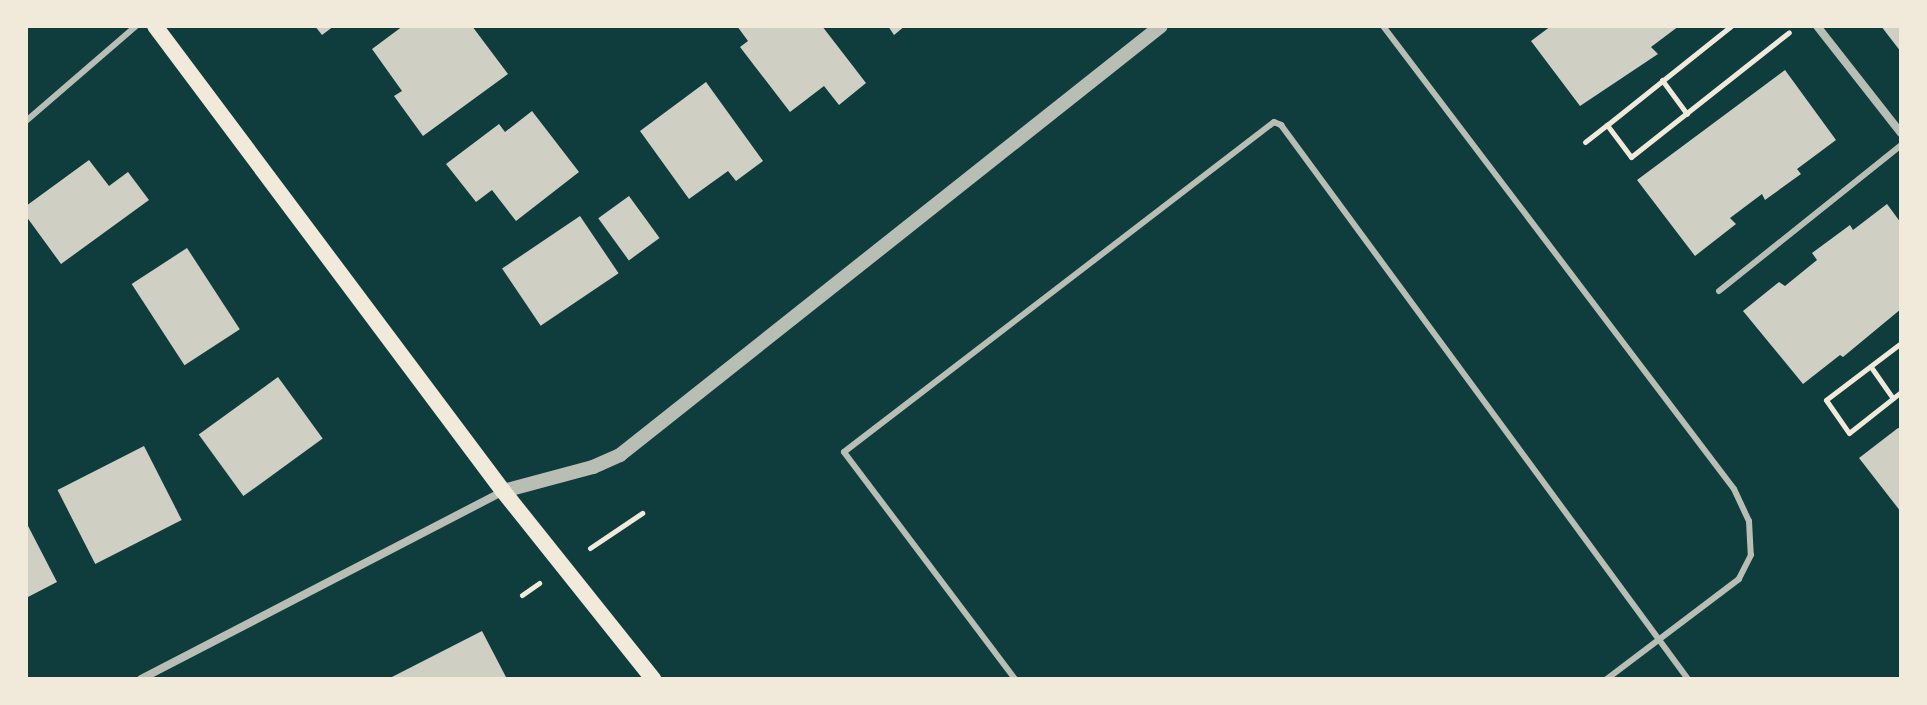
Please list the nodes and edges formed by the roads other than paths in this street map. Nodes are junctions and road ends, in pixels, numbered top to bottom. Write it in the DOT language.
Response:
graph roads {
  1 [pos="136,26"];
  2 [pos="155,26"];
  3 [pos="1161,26"];
  4 [pos="1383,26"];
  5 [pos="1817,26"];
  6 [pos="26,121"];
  7 [pos="1901,133"];
  8 [pos="1901,145"];
  9 [pos="1719,291"];
  10 [pos="503,491"];
  11 [pos="1659,641"];
  12 [pos="141,679"];
  13 [pos="653,679"];
  14 [pos="1015,679"];
  15 [pos="1607,679"];
  16 [pos="1688,679"];
  1 -- 6 [label="lane"];
  2 -- 10 [label="main road"];
  3 -- 10 [label="street"];
  4 -- 11 [label="lane"];
  5 -- 7 [label="street"];
  8 -- 9 [label="lane"];
  10 -- 12 [label="street"];
  10 -- 13 [label="main road"];
  11 -- 14 [label="lane"];
  11 -- 15 [label="lane"];
  11 -- 16 [label="lane"];
}
